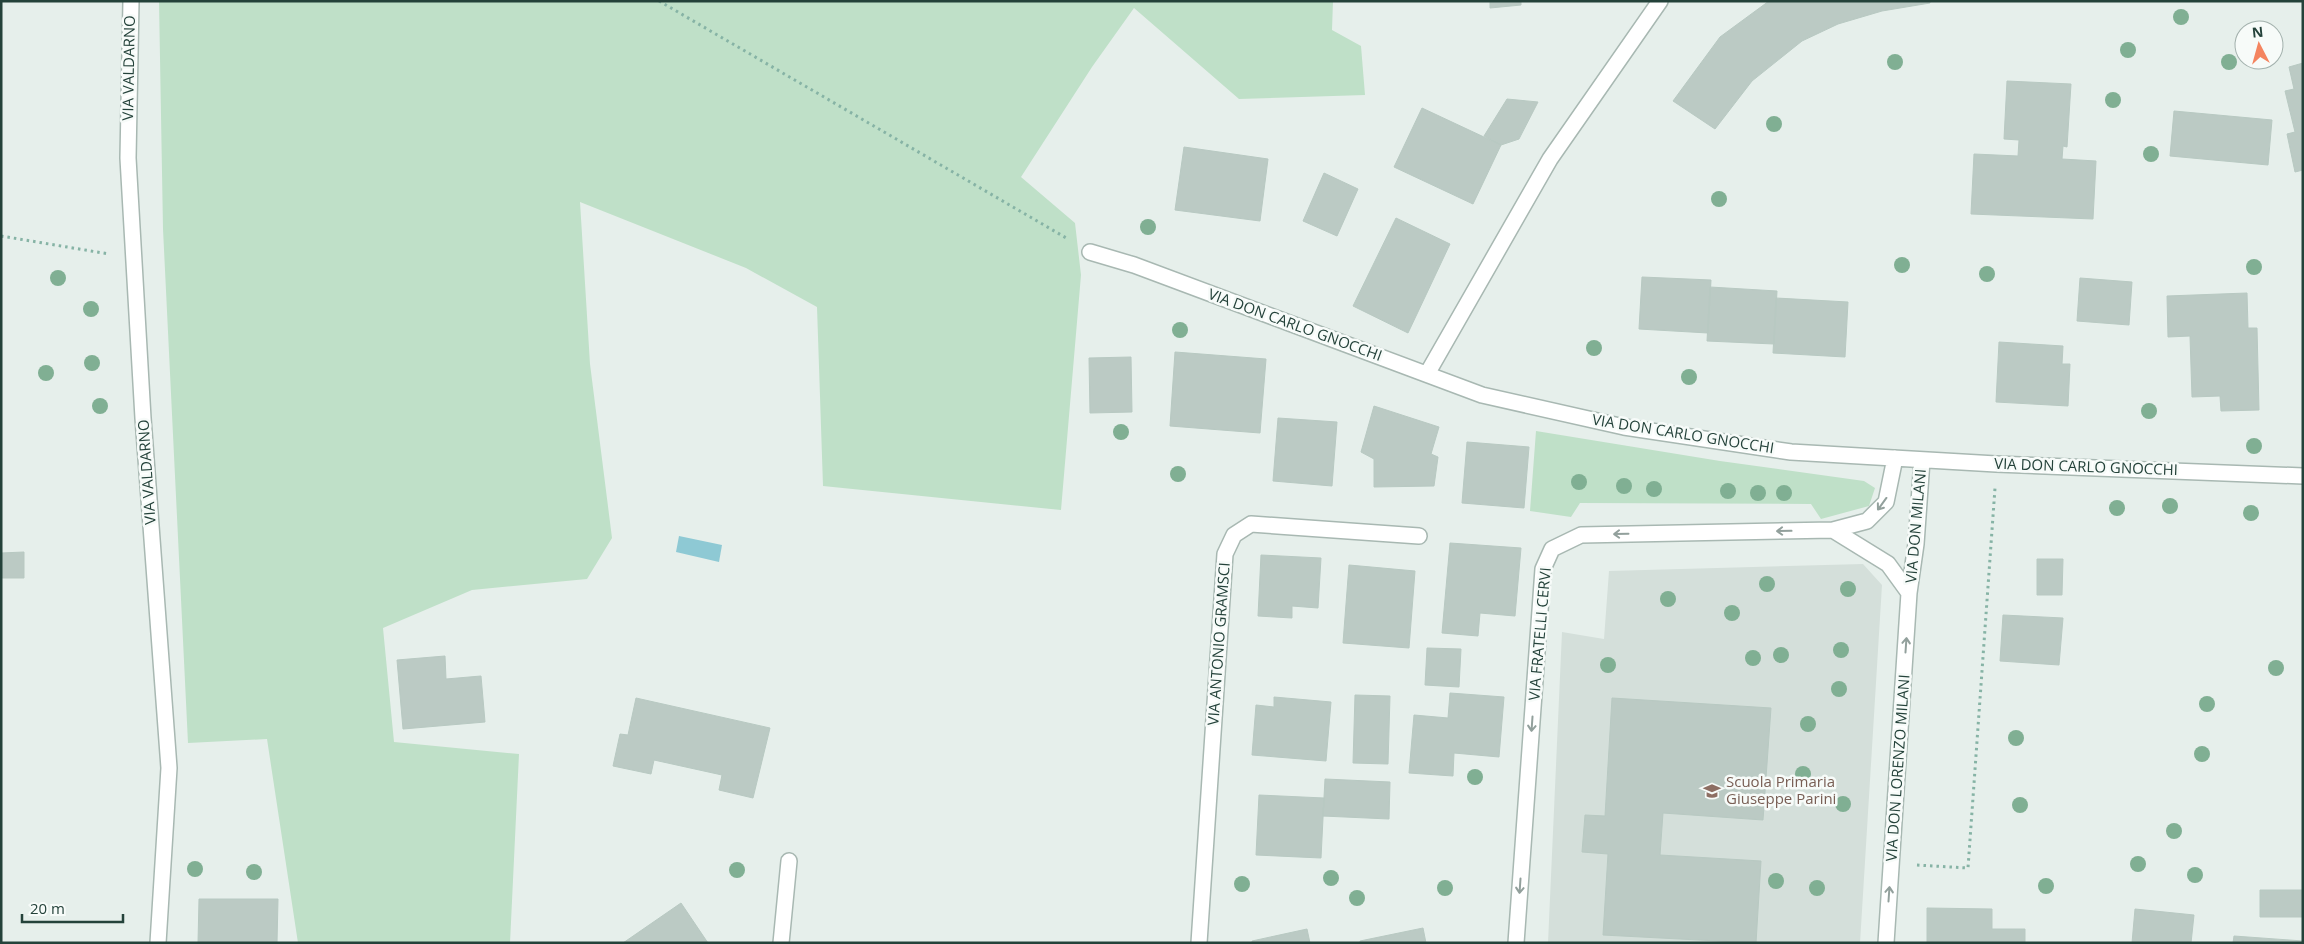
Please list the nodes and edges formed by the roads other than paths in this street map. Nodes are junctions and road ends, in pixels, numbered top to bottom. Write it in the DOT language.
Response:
graph roads {
  1 [pos="131,1"];
  2 [pos="1660,1"];
  3 [pos="1090,252"];
  4 [pos="1427,374"];
  5 [pos="1895,458"];
  6 [pos="1922,460"];
  7 [pos="2303,476"];
  8 [pos="1833,530"];
  9 [pos="1418,536"];
  10 [pos="1909,593"];
  11 [pos="789,861"];
  12 [pos="158,943"];
  13 [pos="781,943"];
  14 [pos="1199,943"];
  15 [pos="1516,943"];
  16 [pos="1886,943"];
  1 -- 12 [label="street, VIA VALDARNO"];
  2 -- 4 [label="street"];
  3 -- 4 [label="street, VIA DON CARLO GNOCCHI"];
  4 -- 5 [label="street, VIA DON CARLO GNOCCHI"];
  5 -- 6 [label="street, VIA DON CARLO GNOCCHI"];
  5 -- 8 [label="street, VIA FRATELLI CERVI, one-way"];
  6 -- 7 [label="street, VIA DON CARLO GNOCCHI"];
  6 -- 10 [label="street, VIA DON MILANI"];
  8 -- 10 [label="street"];
  8 -- 15 [label="street, VIA FRATELLI CERVI, one-way"];
  9 -- 14 [label="street, VIA ANTONIO GRAMSCI"];
  16 -- 10 [label="street, VIA DON LORENZO MILANI, one-way"];
  11 -- 13 [label="street"];
}
